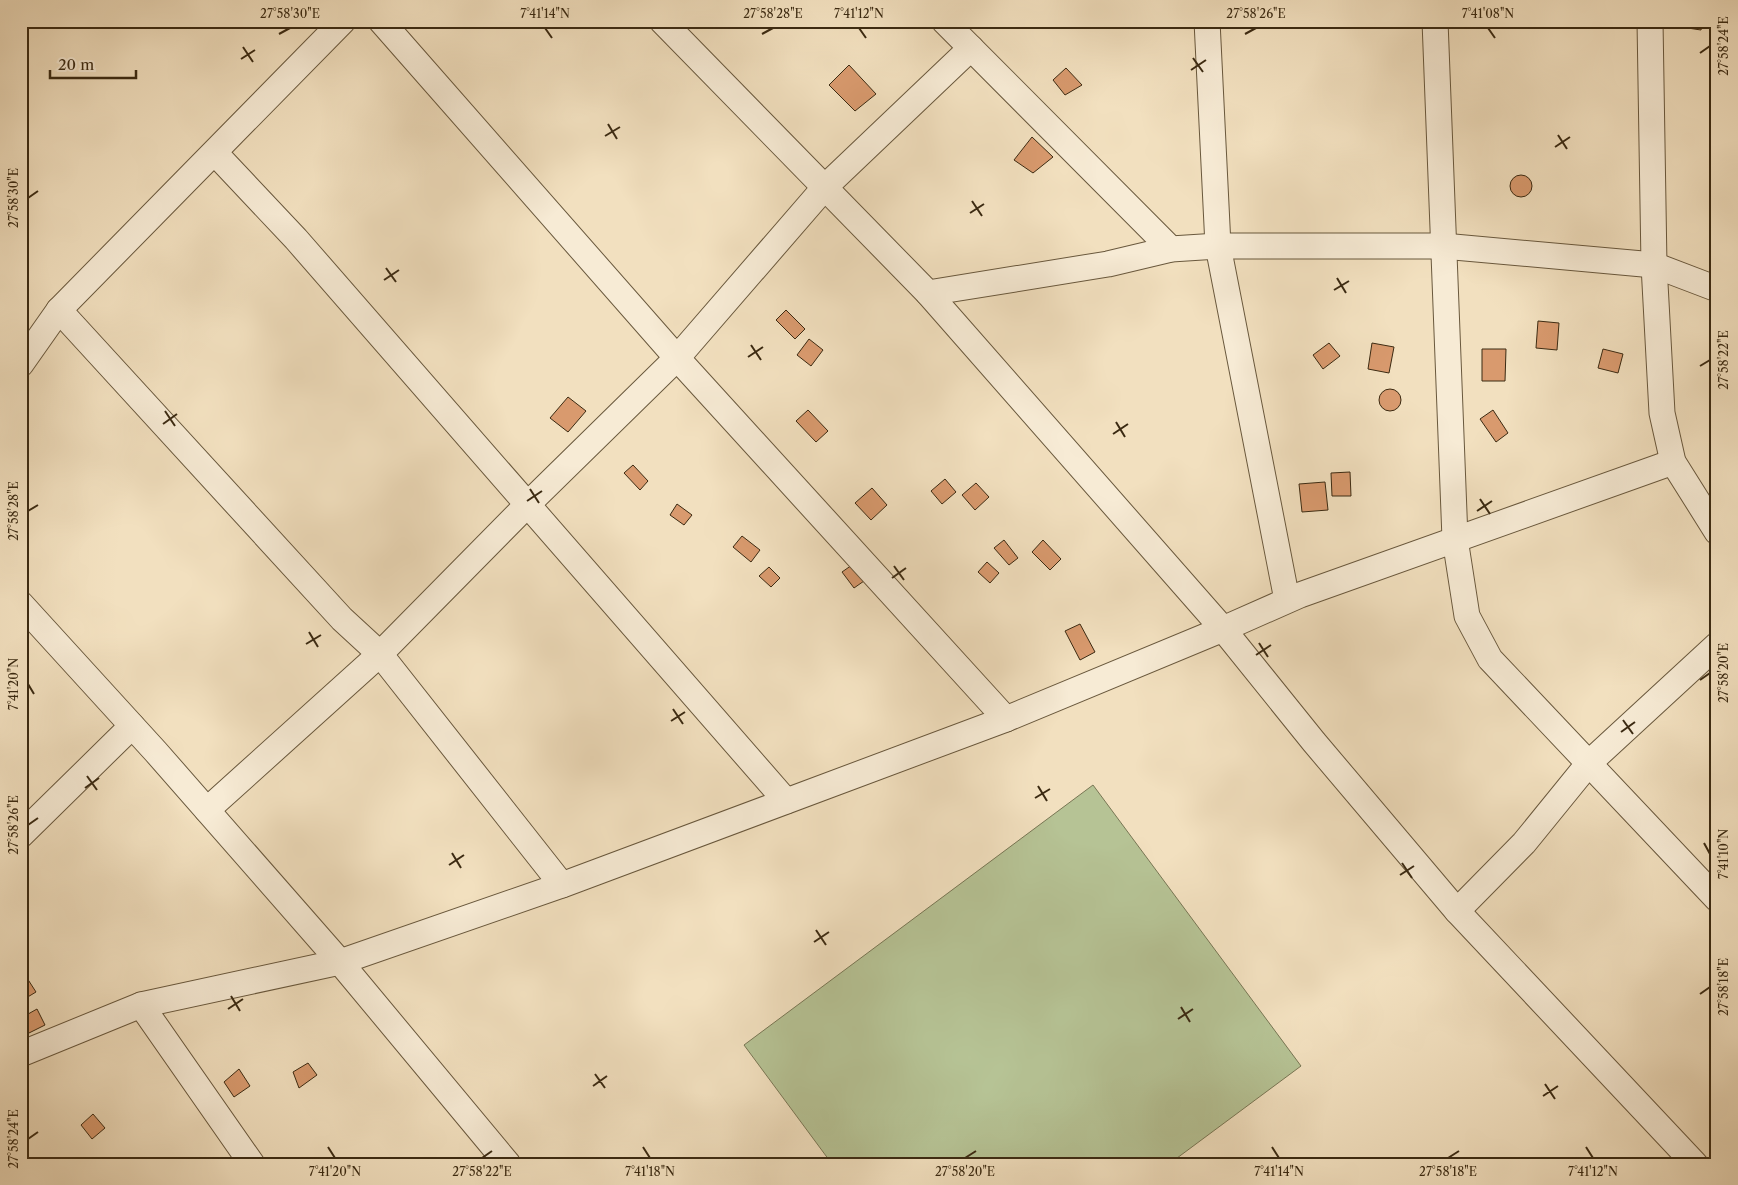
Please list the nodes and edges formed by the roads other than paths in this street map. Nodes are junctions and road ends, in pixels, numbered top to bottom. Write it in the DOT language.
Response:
graph roads {
  1 [pos="343,21"];
  2 [pos="381,21"];
  3 [pos="662,21"];
  4 [pos="944,21"];
  5 [pos="1207,21"];
  6 [pos="1435,21"];
  7 [pos="1650,21"];
  8 [pos="971,48"];
  9 [pos="215,153"];
  10 [pos="825,187"];
  11 [pos="1218,246"];
  12 [pos="1443,246"];
  13 [pos="1171,248"];
  14 [pos="1654,265"];
  15 [pos="1717,289"];
  16 [pos="928,293"];
  17 [pos="60,310"];
  18 [pos="678,358"];
  19 [pos="21,364"];
  20 [pos="1673,462"];
  21 [pos="528,504"];
  22 [pos="1717,532"];
  23 [pos="1455,538"];
  24 [pos="1287,600"];
  25 [pos="21,604"];
  26 [pos="1223,629"];
  27 [pos="1717,645"];
  28 [pos="380,654"];
  29 [pos="1006,720"];
  30 [pos="132,726"];
  31 [pos="1589,763"];
  32 [pos="786,801"];
  33 [pos="207,810"];
  34 [pos="21,835"];
  35 [pos="562,885"];
  36 [pos="1717,899"];
  37 [pos="1457,911"];
  38 [pos="340,962"];
  39 [pos="141,1005"];
  40 [pos="21,1054"];
  41 [pos="252,1164"];
  42 [pos="508,1164"];
  43 [pos="1695,1164"];
  1 -- 9 [label="street"];
  2 -- 18 [label="street"];
  3 -- 10 [label="street"];
  4 -- 8 [label="street"];
  5 -- 11 [label="street"];
  6 -- 12 [label="street"];
  7 -- 14 [label="street"];
  8 -- 10 [label="street"];
  8 -- 13 [label="street"];
  9 -- 17 [label="street"];
  9 -- 21 [label="street"];
  10 -- 16 [label="street"];
  10 -- 18 [label="street"];
  11 -- 12 [label="street"];
  11 -- 13 [label="street"];
  11 -- 24 [label="street"];
  12 -- 14 [label="street"];
  12 -- 23 [label="street"];
  13 -- 16 [label="street"];
  14 -- 15 [label="street"];
  14 -- 20 [label="street"];
  16 -- 26 [label="street"];
  17 -- 19 [label="street"];
  17 -- 28 [label="street"];
  18 -- 21 [label="street"];
  18 -- 29 [label="street"];
  20 -- 22 [label="street"];
  20 -- 23 [label="street"];
  21 -- 28 [label="street"];
  21 -- 32 [label="street"];
  23 -- 24 [label="street"];
  23 -- 31 [label="street"];
  24 -- 26 [label="street"];
  25 -- 30 [label="street"];
  26 -- 29 [label="street"];
  26 -- 37 [label="street"];
  27 -- 31 [label="street"];
  28 -- 33 [label="street"];
  28 -- 35 [label="street"];
  29 -- 32 [label="street"];
  30 -- 33 [label="street"];
  30 -- 34 [label="street"];
  31 -- 36 [label="street"];
  31 -- 37 [label="street"];
  32 -- 35 [label="street"];
  33 -- 38 [label="street"];
  35 -- 38 [label="street"];
  37 -- 43 [label="street"];
  38 -- 39 [label="street"];
  38 -- 42 [label="street"];
  39 -- 40 [label="street"];
  39 -- 41 [label="street"];
}
